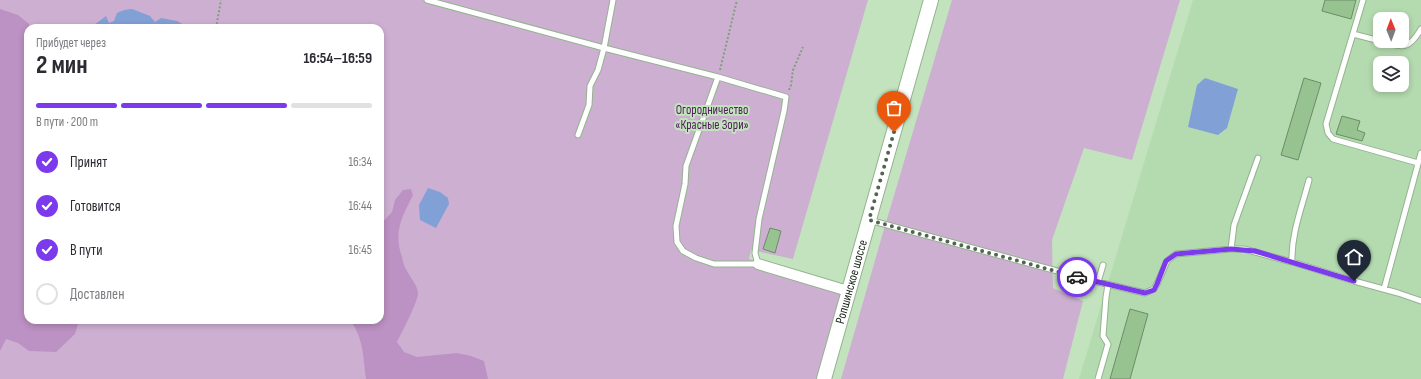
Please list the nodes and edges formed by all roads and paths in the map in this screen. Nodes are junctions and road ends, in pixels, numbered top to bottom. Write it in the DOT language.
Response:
graph roads {
  1 [pos="221,0"];
  2 [pos="427,0"];
  3 [pos="613,0"];
  4 [pos="737,0"];
  5 [pos="931,0"];
  6 [pos="1363,0"];
  7 [pos="217,24"];
  8 [pos="1421,29"];
  9 [pos="1353,34"];
  10 [pos="1373,39"];
  11 [pos="1409,44"];
  12 [pos="802,47"];
  13 [pos="604,48"];
  14 [pos="718,77"];
  15 [pos="786,97"];
  16 [pos="578,135"];
  17 [pos="1421,153"];
  18 [pos="1258,158"];
  19 [pos="1418,163"];
  20 [pos="1309,180"];
  21 [pos="869,220"];
  22 [pos="1231,249"];
  23 [pos="1292,262"];
  24 [pos="758,264"];
  25 [pos="1103,265"];
  26 [pos="1098,282"];
  27 [pos="1108,285"];
  28 [pos="1384,289"];
  29 [pos="848,291"];
  30 [pos="1421,301"];
  31 [pos="824,379"];
  32 [pos="1098,379"];
  1 -- 7 [label="path"];
  2 -- 13 [label="lane"];
  3 -- 13 [label="lane"];
  4 -- 14 [label="path"];
  5 -- 21 [label="main road, Ропшинское шоссе"];
  6 -- 9 [label="lane"];
  8 -- 11 [label="lane"];
  9 -- 10 [label="lane"];
  9 -- 19 [label="lane"];
  12 -- 15 [label="path"];
  13 -- 14 [label="lane"];
  13 -- 16 [label="lane"];
  14 -- 15 [label="lane"];
  14 -- 24 [label="lane"];
  15 -- 24 [label="lane"];
  17 -- 19 [label="lane"];
  18 -- 22 [label="lane"];
  19 -- 28 [label="lane"];
  20 -- 23 [label="lane"];
  21 -- 26 [label="lane"];
  21 -- 29 [label="main road, Ропшинское шоссе"];
  22 -- 23 [label="lane"];
  22 -- 27 [label="lane"];
  23 -- 28 [label="lane"];
  24 -- 29 [label="street"];
  25 -- 26 [label="lane"];
  26 -- 27 [label="lane"];
  27 -- 32 [label="lane"];
  28 -- 30 [label="lane"];
  29 -- 31 [label="main road, Ропшинское шоссе"];
}
